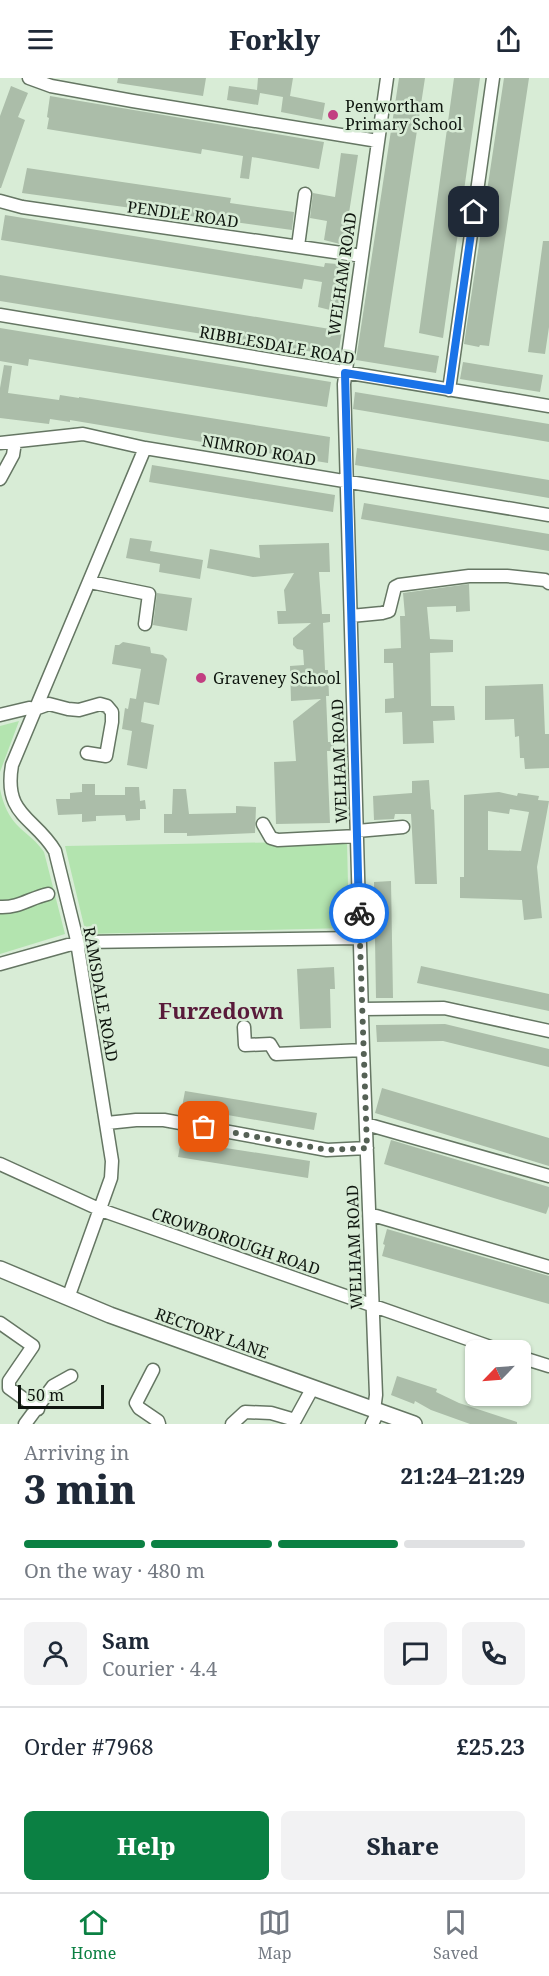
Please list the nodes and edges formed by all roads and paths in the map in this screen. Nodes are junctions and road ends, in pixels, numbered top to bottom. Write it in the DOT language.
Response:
graph roads {
  1 [pos="29,78"];
  2 [pos="387,78"];
  3 [pos="494,78"];
  4 [pos="378,141"];
  5 [pos="305,194"];
  6 [pos="1,204"];
  7 [pos="298,246"];
  8 [pos="362,256"];
  9 [pos="0,315"];
  10 [pos="345,373"];
  11 [pos="449,390"];
  12 [pos="549,406"];
  13 [pos="15,442"];
  14 [pos="0,443"];
  15 [pos="145,448"];
  16 [pos="0,479"];
  17 [pos="347,481"];
  18 [pos="549,514"];
  19 [pos="90,582"];
  20 [pos="549,583"];
  21 [pos="351,616"];
  22 [pos="145,624"];
  23 [pos="35,709"];
  24 [pos="0,715"];
  25 [pos="87,753"];
  26 [pos="262,824"];
  27 [pos="403,827"];
  28 [pos="357,834"];
  29 [pos="48,894"];
  30 [pos="0,907"];
  31 [pos="360,938"];
  32 [pos="77,943"];
  33 [pos="0,964"];
  34 [pos="363,1009"];
  35 [pos="244,1027"];
  36 [pos="549,1032"];
  37 [pos="363,1050"];
  38 [pos="107,1123"];
  39 [pos="366,1124"];
  40 [pos="367,1148"];
  41 [pos="0,1164"];
  42 [pos="549,1176"];
  43 [pos="100,1210"];
  44 [pos="370,1216"];
  45 [pos="549,1267"];
  46 [pos="0,1269"];
  47 [pos="68,1298"];
  48 [pos="373,1306"];
  49 [pos="0,1323"];
  50 [pos="470,1340"];
  51 [pos="531,1360"];
  52 [pos="549,1366"];
  53 [pos="153,1370"];
  54 [pos="71,1376"];
  55 [pos="312,1389"];
  56 [pos="38,1408"];
  57 [pos="374,1415"];
  58 [pos="25,1424"];
  59 [pos="159,1424"];
  60 [pos="232,1424"];
  61 [pos="414,1424"];
  1 -- 4 [label="street"];
  2 -- 4 [label="street, WELHAM ROAD"];
  3 -- 11 [label="street"];
  4 -- 8 [label="street, WELHAM ROAD"];
  5 -- 7 [label="street"];
  6 -- 7 [label="street, PENDLE ROAD"];
  7 -- 8 [label="street, PENDLE ROAD"];
  8 -- 10 [label="street, WELHAM ROAD"];
  9 -- 10 [label="street, RIBBLESDALE ROAD"];
  10 -- 11 [label="street, RIBBLESDALE ROAD"];
  10 -- 17 [label="street, WELHAM ROAD"];
  11 -- 12 [label="street, RIBBLESDALE ROAD"];
  13 -- 14 [label="street, NIMROD ROAD"];
  13 -- 15 [label="street, NIMROD ROAD"];
  13 -- 16 [label="street"];
  15 -- 17 [label="street, NIMROD ROAD"];
  15 -- 19 [label="street, RAMSDALE ROAD"];
  17 -- 18 [label="street, NIMROD ROAD"];
  17 -- 21 [label="street, WELHAM ROAD"];
  19 -- 22 [label="street"];
  19 -- 23 [label="street, RAMSDALE ROAD"];
  20 -- 21 [label="street"];
  21 -- 28 [label="street, WELHAM ROAD"];
  23 -- 24 [label="street"];
  23 -- 25 [label="street"];
  23 -- 32 [label="street, RAMSDALE ROAD"];
  26 -- 28 [label="street"];
  27 -- 28 [label="street"];
  28 -- 31 [label="street, WELHAM ROAD"];
  29 -- 30 [label="street"];
  31 -- 32 [label="street"];
  31 -- 34 [label="street, WELHAM ROAD"];
  32 -- 33 [label="street"];
  32 -- 38 [label="street, RAMSDALE ROAD"];
  34 -- 36 [label="street"];
  34 -- 37 [label="street, WELHAM ROAD"];
  35 -- 37 [label="street"];
  37 -- 39 [label="street, WELHAM ROAD"];
  38 -- 40 [label="street"];
  38 -- 43 [label="street, RAMSDALE ROAD"];
  39 -- 40 [label="street, WELHAM ROAD"];
  39 -- 42 [label="street"];
  40 -- 44 [label="street, WELHAM ROAD"];
  41 -- 43 [label="street, CROWBOROUGH ROAD"];
  43 -- 47 [label="street, RAMSDALE ROAD"];
  43 -- 48 [label="street, CROWBOROUGH ROAD"];
  44 -- 45 [label="street"];
  44 -- 48 [label="street, WELHAM ROAD"];
  46 -- 47 [label="main road, RECTORY LANE"];
  47 -- 55 [label="main road, RECTORY LANE"];
  48 -- 50 [label="street, CROWBOROUGH ROAD"];
  48 -- 57 [label="street, WELHAM ROAD"];
  49 -- 56 [label="street"];
  51 -- 52 [label="street"];
  53 -- 59 [label="street"];
  54 -- 56 [label="street"];
  55 -- 57 [label="main road, RECTORY LANE"];
  55 -- 60 [label="street"];
  56 -- 58 [label="street"];
  57 -- 61 [label="main road, RECTORY LANE"];
}
